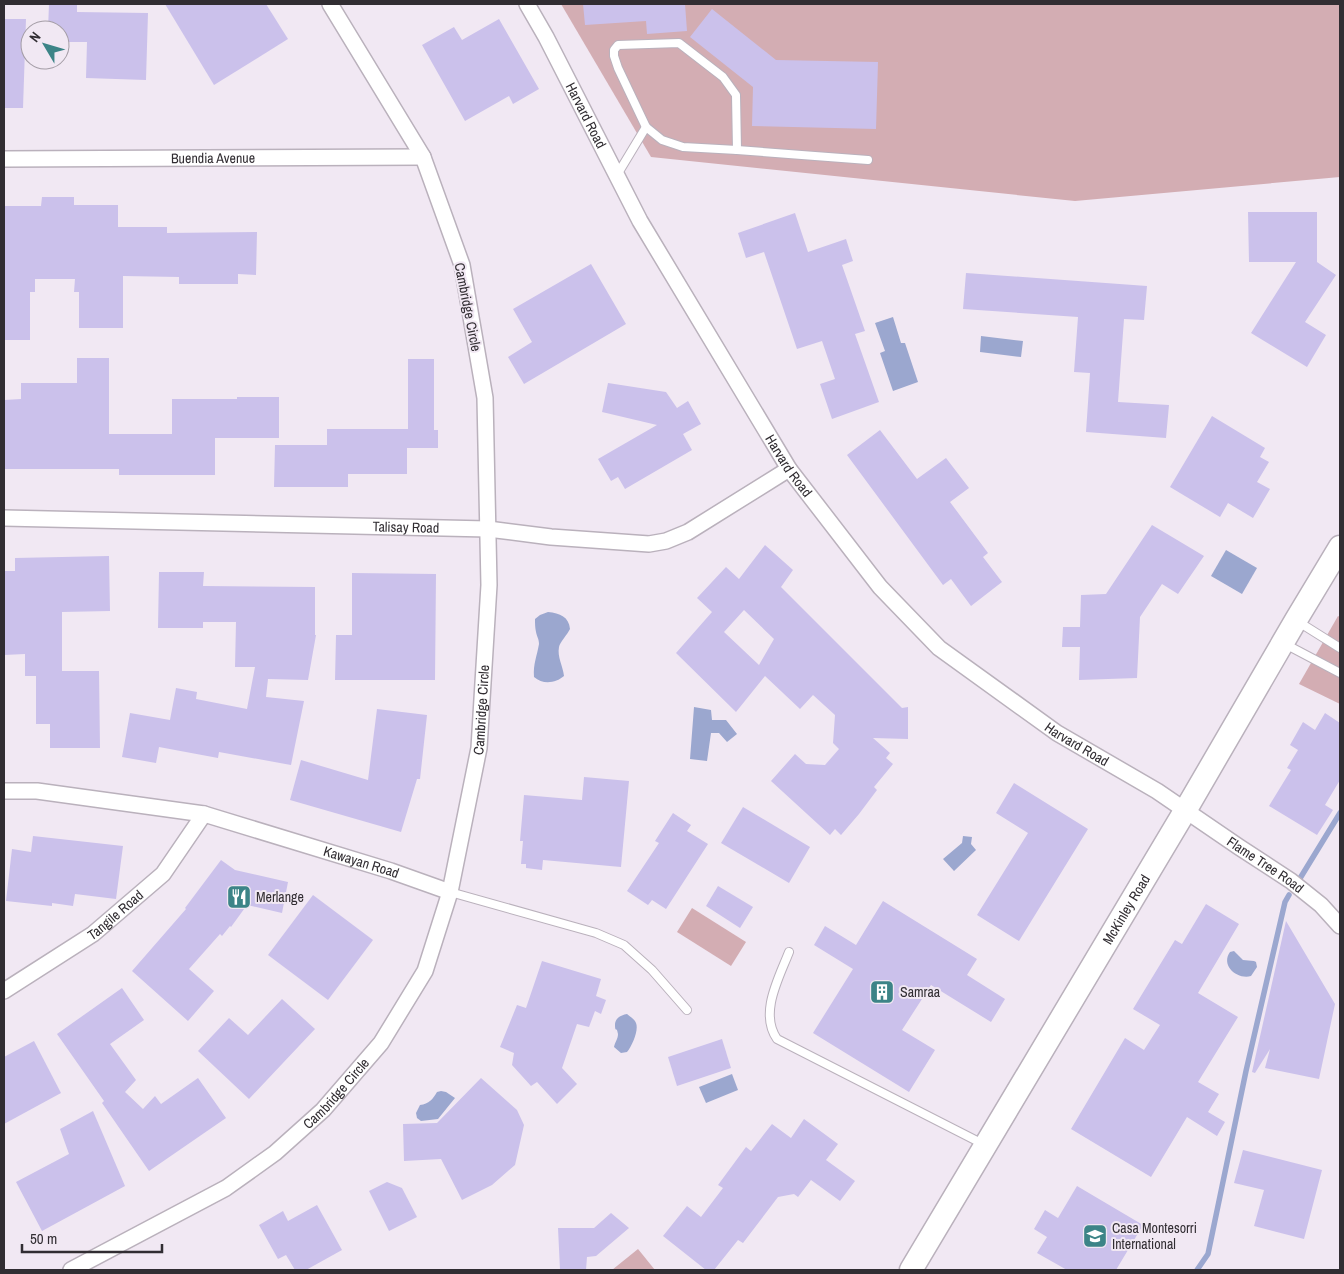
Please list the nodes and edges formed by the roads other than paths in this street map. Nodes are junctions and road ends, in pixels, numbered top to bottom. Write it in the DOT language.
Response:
graph roads {
  1 [pos="330,4"];
  2 [pos="527,4"];
  3 [pos="646,127"];
  4 [pos="737,150"];
  5 [pos="423,158"];
  6 [pos="4,159"];
  7 [pos="868,160"];
  8 [pos="618,175"];
  9 [pos="789,469"];
  10 [pos="4,518"];
  11 [pos="488,530"];
  12 [pos="1340,547"];
  13 [pos="1296,620"];
  14 [pos="1283,643"];
  15 [pos="1340,648"];
  16 [pos="1340,673"];
  17 [pos="4,791"];
  18 [pos="1185,811"];
  19 [pos="204,814"];
  20 [pos="450,892"];
  21 [pos="1340,926"];
  22 [pos="789,952"];
  23 [pos="4,991"];
  24 [pos="687,1010"];
  25 [pos="985,1145"];
  26 [pos="71,1270"];
  27 [pos="911,1270"];
  1 -- 5 [label="street, Cambridge Circle"];
  2 -- 8 [label="street, Harvard Road"];
  3 -- 4 [label="lane"];
  3 -- 4 [label="lane"];
  3 -- 8 [label="lane"];
  4 -- 7 [label="lane"];
  5 -- 6 [label="street, Buendia Avenue"];
  5 -- 11 [label="street, Cambridge Circle"];
  8 -- 9 [label="street, Harvard Road"];
  9 -- 11 [label="street, Talisay Road"];
  9 -- 18 [label="street, Harvard Road"];
  10 -- 11 [label="street, Talisay Road"];
  11 -- 20 [label="street, Cambridge Circle"];
  12 -- 13 [label="main road, McKinley Road"];
  13 -- 14 [label="main road, McKinley Road"];
  13 -- 15 [label="lane"];
  14 -- 16 [label="lane"];
  14 -- 18 [label="main road, McKinley Road"];
  17 -- 19 [label="street, Kawayan Road"];
  18 -- 21 [label="street, Flame Tree Road"];
  18 -- 25 [label="main road, McKinley Road"];
  19 -- 20 [label="street, Kawayan Road"];
  19 -- 23 [label="street, Tangile Road"];
  20 -- 24 [label="lane, Kawayan Road"];
  20 -- 26 [label="street, Cambridge Circle"];
  22 -- 25 [label="lane"];
  25 -- 27 [label="main road, McKinley Road"];
}
